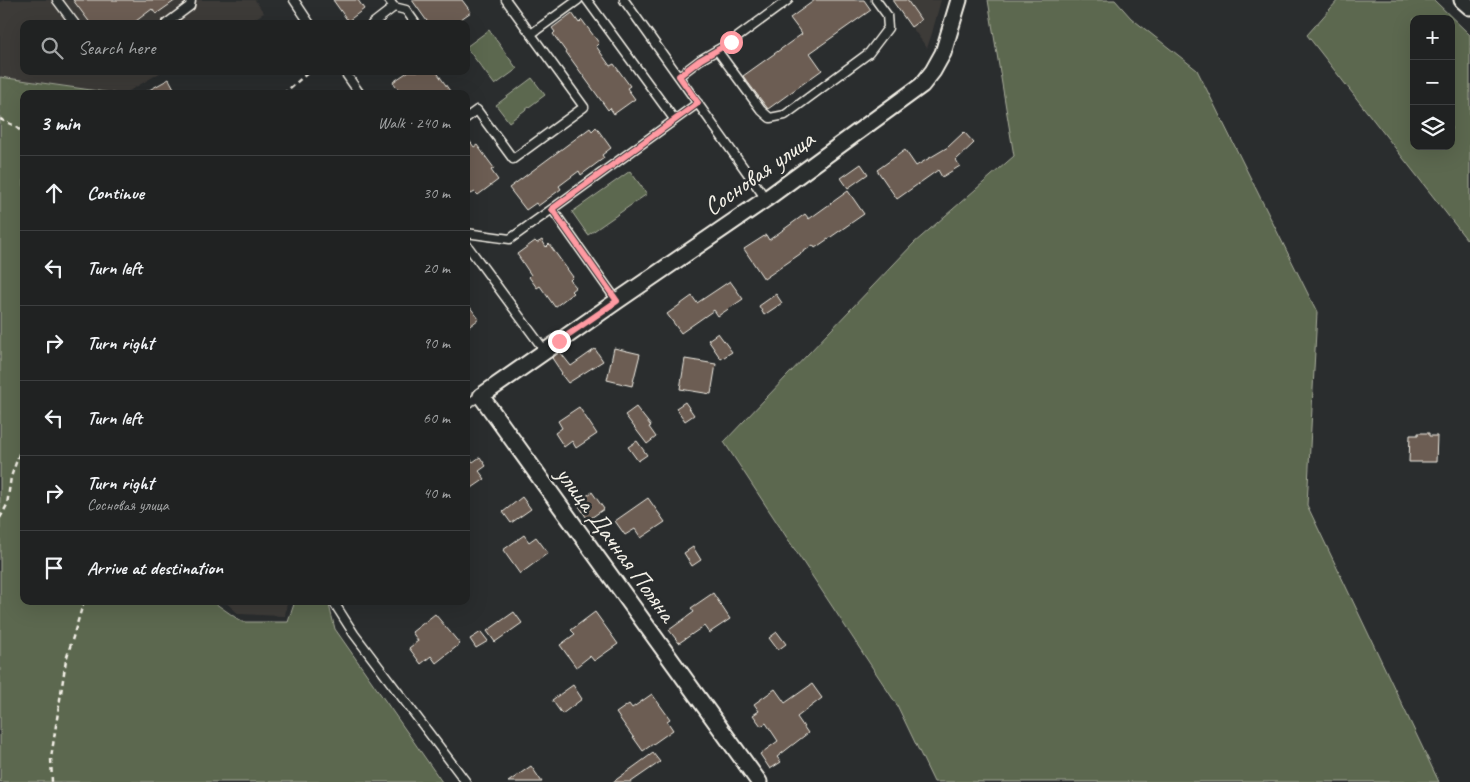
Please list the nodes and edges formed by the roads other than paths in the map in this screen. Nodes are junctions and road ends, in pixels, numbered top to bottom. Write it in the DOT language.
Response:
graph roads {
  1 [pos="57,0"];
  2 [pos="191,0"];
  3 [pos="294,0"];
  4 [pos="389,0"];
  5 [pos="506,0"];
  6 [pos="578,0"];
  7 [pos="587,0"];
  8 [pos="624,0"];
  9 [pos="788,0"];
  10 [pos="876,0"];
  11 [pos="959,0"];
  12 [pos="1462,0"];
  13 [pos="394,7"];
  14 [pos="1470,7"];
  15 [pos="72,20"];
  16 [pos="171,20"];
  17 [pos="307,20"];
  18 [pos="379,20"];
  19 [pos="413,20"];
  20 [pos="531,34"];
  21 [pos="717,50"];
  22 [pos="347,75"];
  23 [pos="679,76"];
  24 [pos="357,90"];
  25 [pos="698,103"];
  26 [pos="470,115"];
  27 [pos="674,120"];
  28 [pos="766,199"];
  29 [pos="552,209"];
  30 [pos="470,234"];
  31 [pos="470,249"];
  32 [pos="617,301"];
  33 [pos="545,351"];
  34 [pos="481,396"];
  35 [pos="470,402"];
  36 [pos="336,605"];
  37 [pos="466,782"];
  38 [pos="759,782"];
  1 -- 15 [label="lane"];
  2 -- 16 [label="lane"];
  3 -- 17 [label="lane"];
  4 -- 13 [label="lane"];
  5 -- 20 [label="lane"];
  6 -- 20 [label="lane"];
  7 -- 27 [label="lane"];
  8 -- 23 [label="lane"];
  9 -- 21 [label="lane"];
  10 -- 21 [label="lane"];
  11 -- 28 [label="street, Сосновая улица"];
  12 -- 14 [label="street"];
  13 -- 18 [label="lane"];
  13 -- 19 [label="lane"];
  20 -- 26 [label="lane"];
  21 -- 23 [label="lane"];
  22 -- 24 [label="lane"];
  23 -- 25 [label="lane"];
  25 -- 27 [label="lane"];
  25 -- 28 [label="lane"];
  27 -- 29 [label="lane"];
  28 -- 32 [label="street, Сосновая улица"];
  29 -- 30 [label="lane"];
  29 -- 32 [label="lane"];
  31 -- 33 [label="lane"];
  32 -- 33 [label="street, Сосновая улица"];
  33 -- 34 [label="street"];
  34 -- 35 [label="lane"];
  34 -- 38 [label="street, улица Дачная Поляна"];
  36 -- 37 [label="lane"];
}
